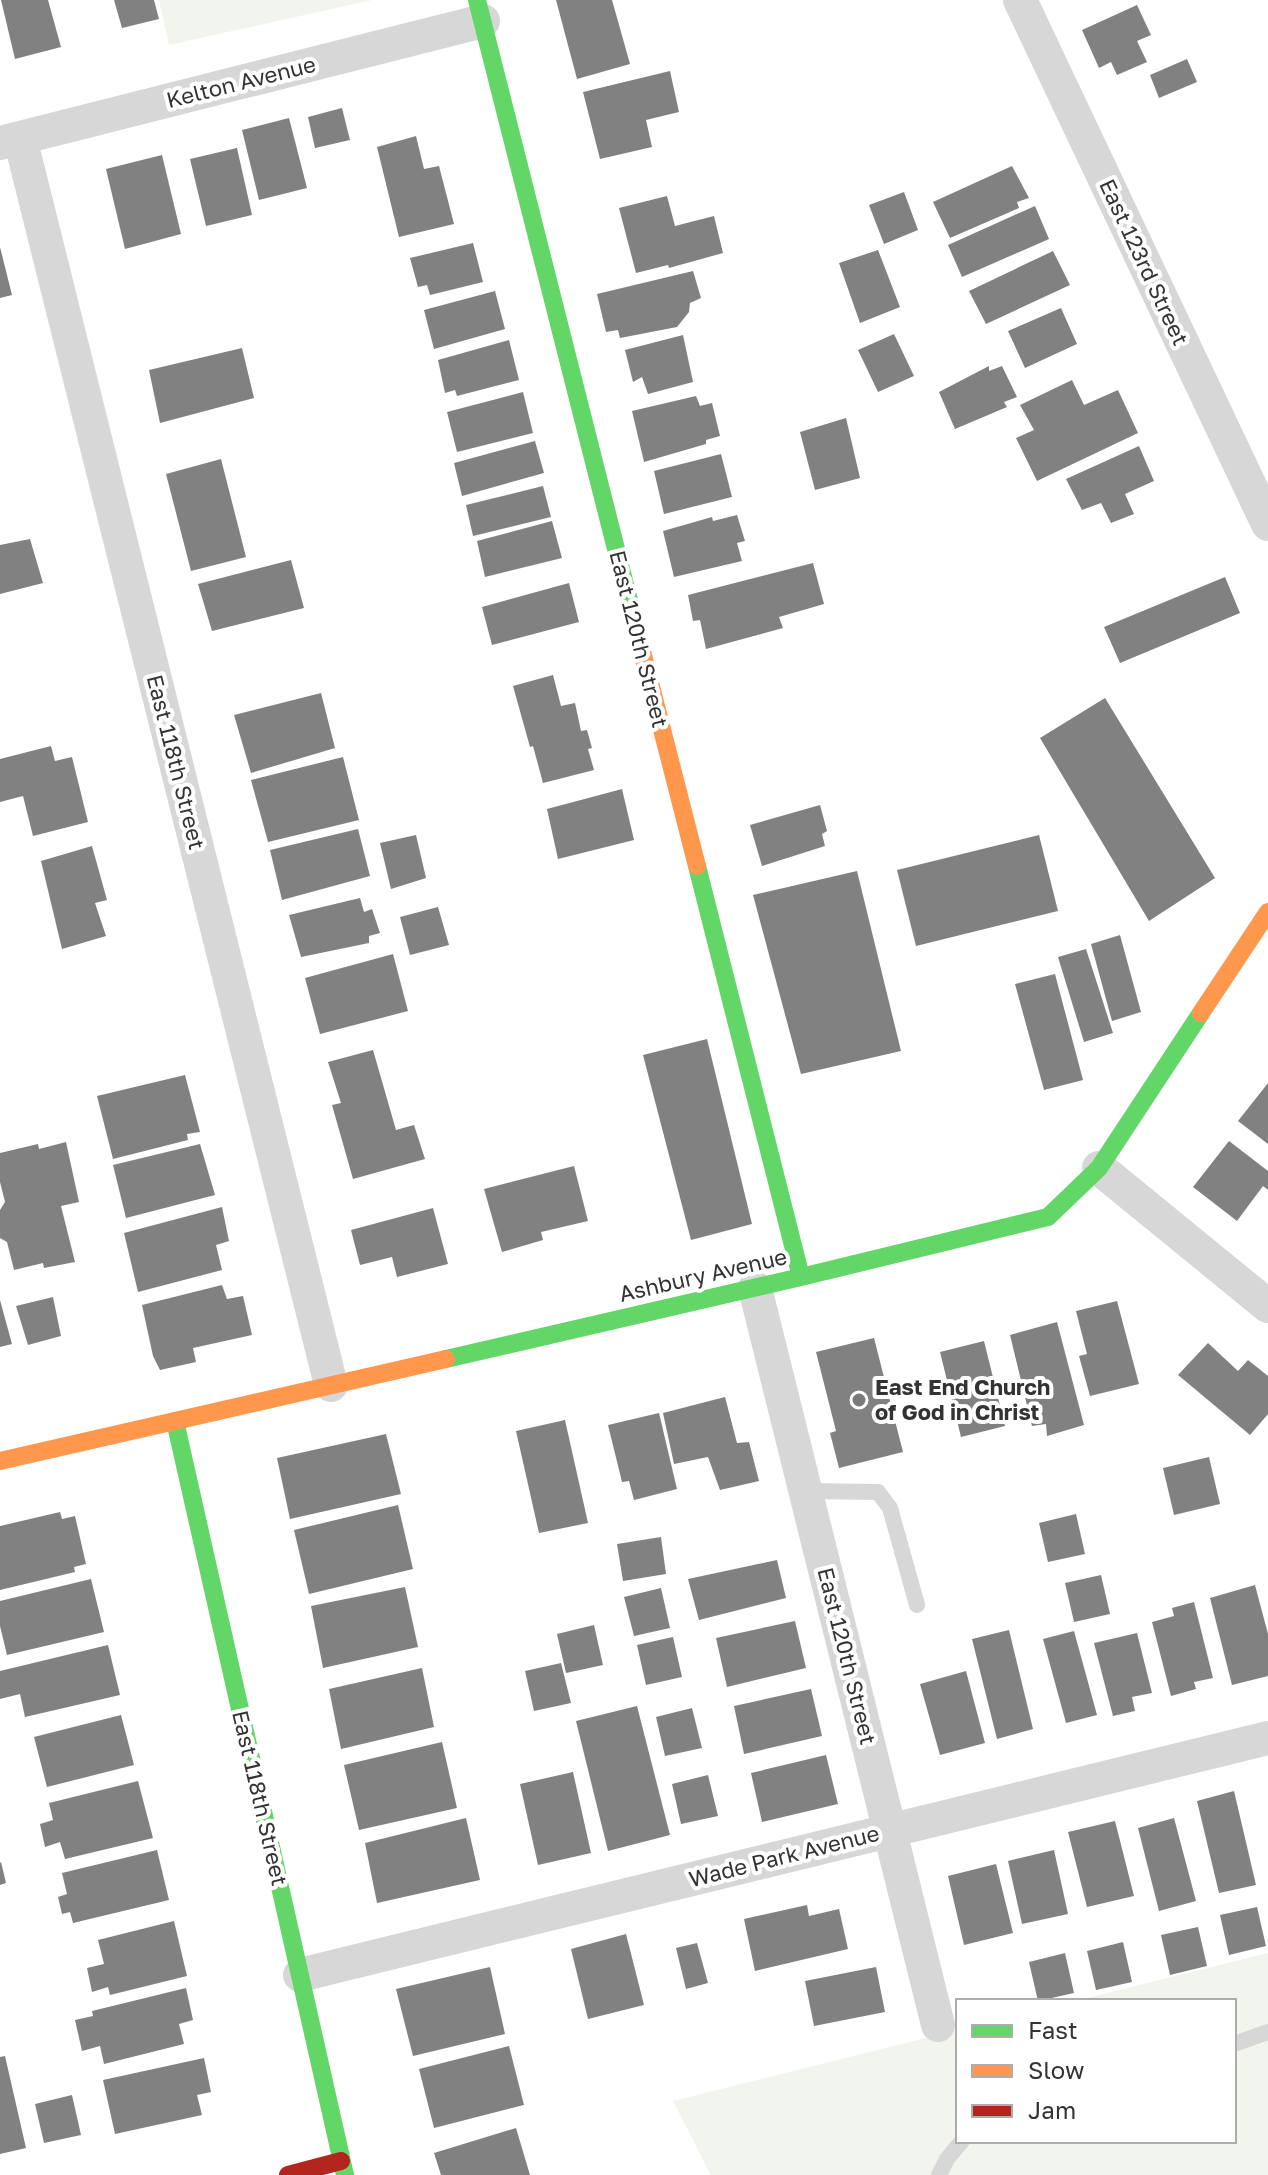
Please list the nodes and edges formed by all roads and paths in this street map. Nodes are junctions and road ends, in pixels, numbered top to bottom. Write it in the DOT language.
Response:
graph roads {
  1 [pos="1020,0"];
  2 [pos="480,10"];
  3 [pos="10,140"];
  4 [pos="1268,524"];
  5 [pos="1268,912"];
  6 [pos="1099,1168"];
  7 [pos="801,1277"];
  8 [pos="755,1288"];
  9 [pos="1268,1306"];
  10 [pos="331,1385"];
  11 [pos="175,1421"];
  12 [pos="0,1461"];
  13 [pos="806,1491"];
  14 [pos="917,1605"];
  15 [pos="1268,1738"];
  16 [pos="891,1830"];
  17 [pos="300,1975"];
  18 [pos="938,2025"];
  19 [pos="1268,2032"];
  20 [pos="1236,2043"];
  21 [pos="960,2143"];
  22 [pos="343,2168"];
  23 [pos="288,2175"];
  24 [pos="939,2175"];
  1 -- 4 [label="street, East 123rd Street"];
  2 -- 3 [label="street, Kelton Avenue"];
  2 -- 7 [label="street, East 120th Street"];
  3 -- 10 [label="street, East 118th Street"];
  5 -- 6 [label="street, Ashbury Avenue"];
  6 -- 7 [label="street, Ashbury Avenue"];
  6 -- 9 [label="street"];
  7 -- 8 [label="street, Ashbury Avenue"];
  8 -- 10 [label="street, Ashbury Avenue"];
  8 -- 13 [label="street, East 120th Street"];
  10 -- 11 [label="street, Ashbury Avenue"];
  11 -- 12 [label="street, Ashbury Avenue"];
  11 -- 17 [label="street, East 118th Street"];
  13 -- 14 [label="lane"];
  13 -- 16 [label="street, East 120th Street"];
  15 -- 16 [label="street, Wade Park Avenue"];
  16 -- 17 [label="street, Wade Park Avenue"];
  16 -- 18 [label="street, East 120th Street"];
  17 -- 22 [label="street, East 118th Street"];
  19 -- 20 [label="lane"];
  21 -- 24 [label="lane"];
  22 -- 23 [label="street"];
}
